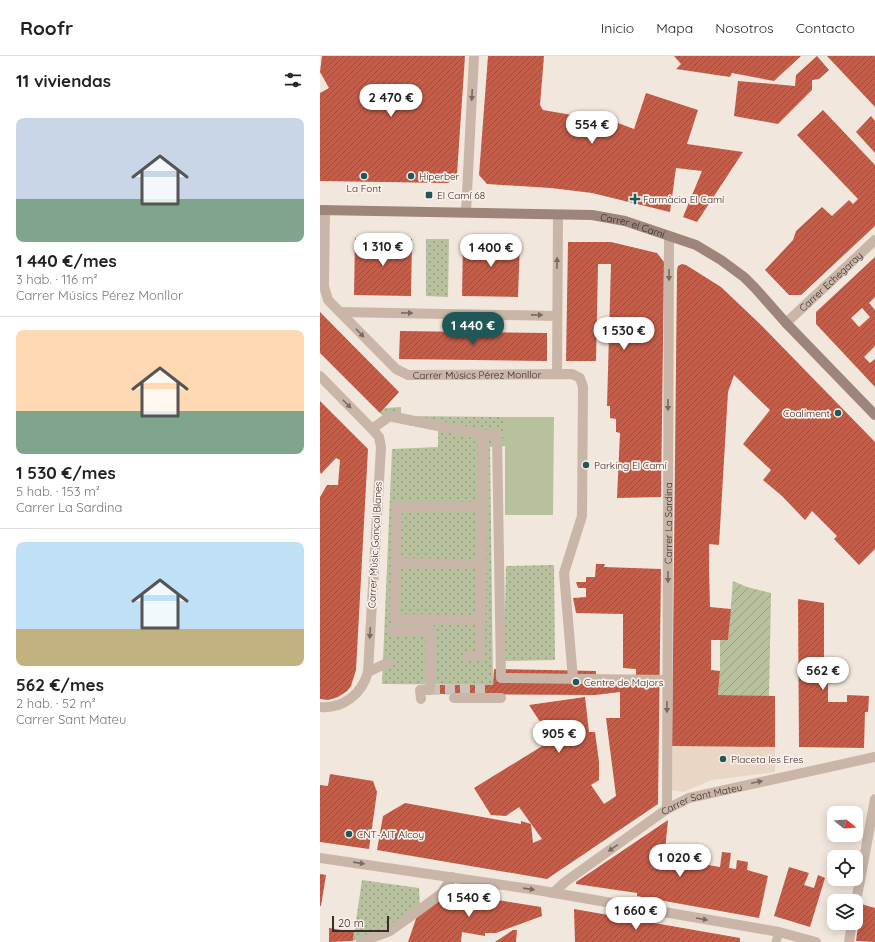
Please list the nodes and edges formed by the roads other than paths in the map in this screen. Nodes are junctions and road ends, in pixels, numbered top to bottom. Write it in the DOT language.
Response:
graph roads {
  1 [pos="474,56"];
  2 [pos="323,210"];
  3 [pos="466,212"];
  4 [pos="558,215"];
  5 [pos="668,236"];
  6 [pos="875,240"];
  7 [pos="340,312"];
  8 [pos="557,316"];
  9 [pos="786,323"];
  10 [pos="557,374"];
  11 [pos="320,376"];
  12 [pos="875,415"];
  13 [pos="372,428"];
  14 [pos="483,435"];
  15 [pos="482,507"];
  16 [pos="396,563"];
  17 [pos="482,564"];
  18 [pos="481,620"];
  19 [pos="392,630"];
  20 [pos="468,656"];
  21 [pos="389,662"];
  22 [pos="368,672"];
  23 [pos="573,679"];
  24 [pos="668,680"];
  25 [pos="454,698"];
  26 [pos="501,698"];
  27 [pos="421,699"];
  28 [pos="320,708"];
  29 [pos="875,757"];
  30 [pos="875,799"];
  31 [pos="667,810"];
  32 [pos="320,858"];
  33 [pos="452,877"];
  34 [pos="553,893"];
  35 [pos="857,894"];
  36 [pos="851,930"];
  37 [pos="778,937"];
  38 [pos="361,942"];
  39 [pos="816,942"];
  40 [pos="849,942"];
  1 -- 3 [label="street, one-way"];
  2 -- 3 [label="street, Carrer el Camí"];
  2 -- 7 [label="street, Carrer Músics Pérez Monllor"];
  3 -- 4 [label="street, Carrer el Camí"];
  4 -- 5 [label="street, Carrer el Camí"];
  8 -- 4 [label="street, one-way"];
  5 -- 9 [label="street, Carrer el Camí"];
  5 -- 24 [label="street, Carrer La Sardina, one-way"];
  6 -- 9 [label="street, Carrer Echegaray"];
  7 -- 8 [label="street, one-way"];
  7 -- 10 [label="street, Carrer Músics Pérez Monllor, one-way"];
  8 -- 10 [label="street"];
  9 -- 12 [label="street, Carrer el Camí"];
  10 -- 23 [label="street, Carrer Músics Pérez Monllor"];
  11 -- 13 [label="street, Carrer Músic Gonçal Blanes, one-way"];
  13 -- 14 [label="street"];
  13 -- 22 [label="street, Carrer Músic Gonçal Blanes, one-way"];
  14 -- 15 [label="street"];
  14 -- 23 [label="street"];
  15 -- 16 [label="street"];
  15 -- 17 [label="street"];
  16 -- 17 [label="street"];
  16 -- 18 [label="street"];
  17 -- 18 [label="street"];
  18 -- 20 [label="street"];
  19 -- 27 [label="street"];
  21 -- 22 [label="street"];
  22 -- 28 [label="street, Carrer Músic Gonçal Blanes"];
  23 -- 24 [label="street"];
  24 -- 31 [label="street, Carrer La Sardina, one-way"];
  25 -- 26 [label="street"];
  31 -- 29 [label="street, Carrer Sant Mateu, one-way"];
  30 -- 35 [label="street"];
  31 -- 34 [label="street, Carrer Sant Mateu, one-way"];
  32 -- 33 [label="street, one-way"];
  33 -- 34 [label="street, one-way"];
  33 -- 38 [label="street"];
  34 -- 37 [label="street, one-way"];
  36 -- 40 [label="street"];
  37 -- 39 [label="street"];
}
